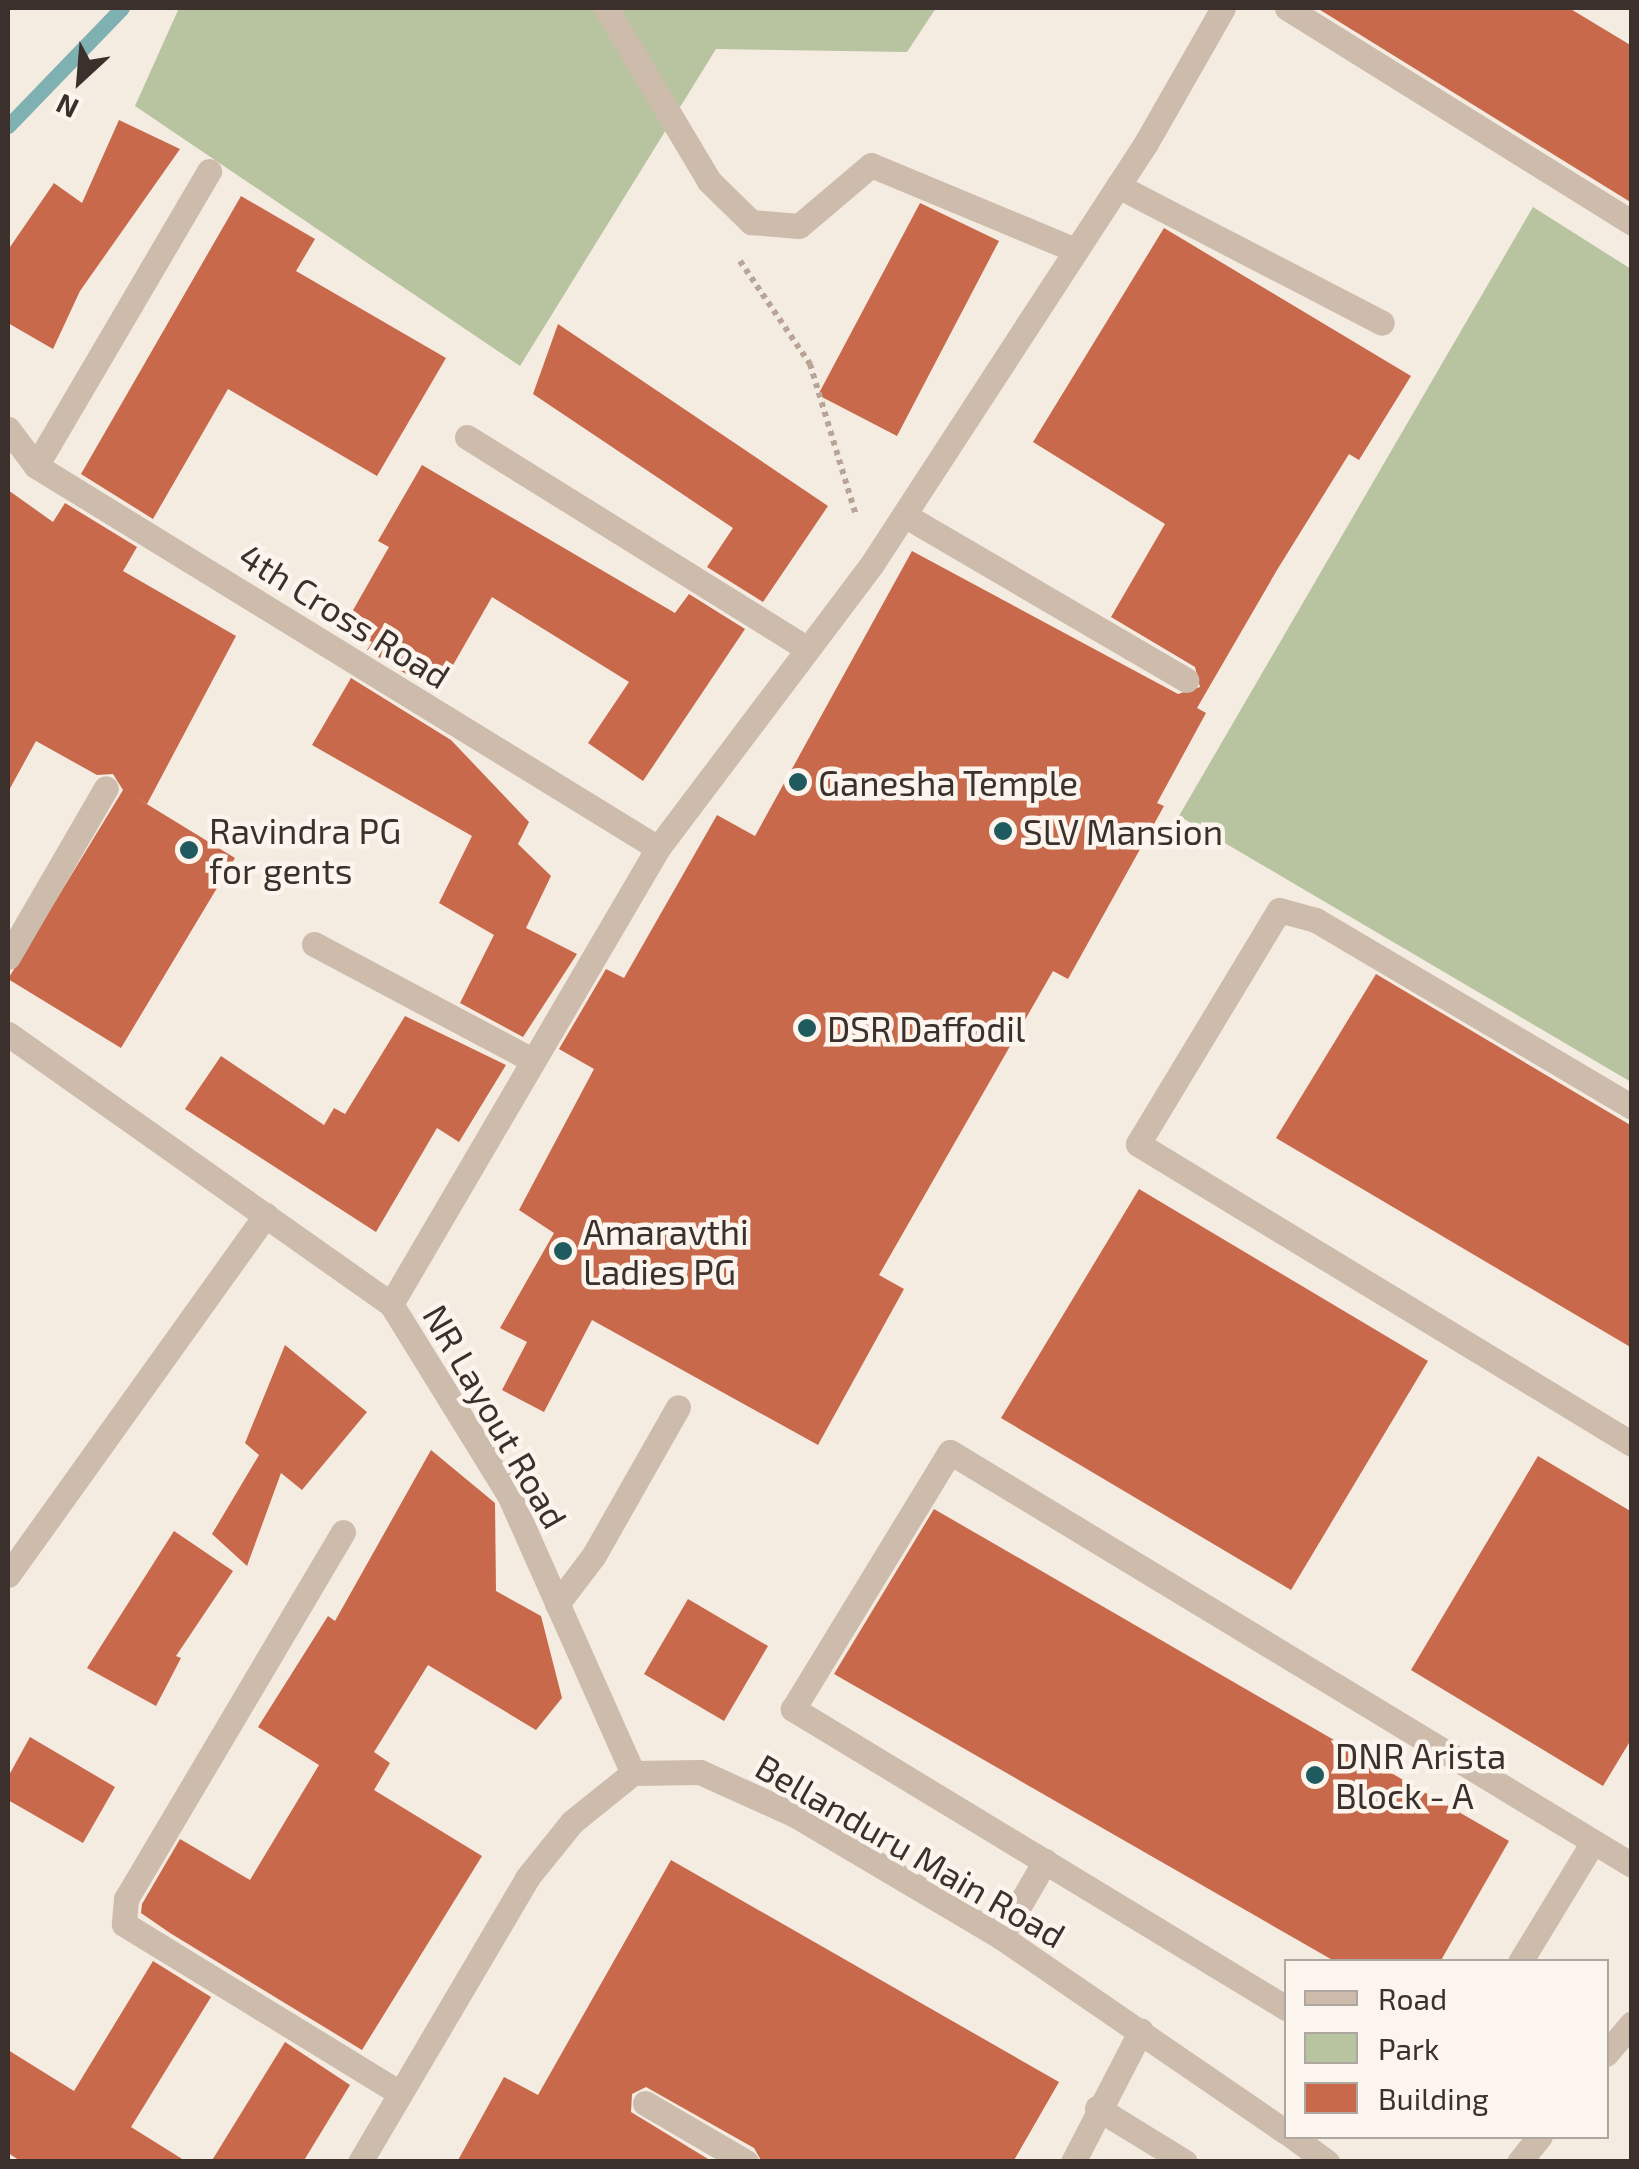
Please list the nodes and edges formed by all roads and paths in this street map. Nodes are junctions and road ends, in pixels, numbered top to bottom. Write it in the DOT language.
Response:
graph roads {
  1 [pos="606,8"];
  2 [pos="1223,8"];
  3 [pos="1287,8"];
  4 [pos="209,172"];
  5 [pos="1118,186"];
  6 [pos="1632,222"];
  7 [pos="733,250"];
  8 [pos="1075,250"];
  9 [pos="1382,323"];
  10 [pos="8,429"];
  11 [pos="467,437"];
  12 [pos="36,466"];
  13 [pos="904,515"];
  14 [pos="872,564"];
  15 [pos="806,648"];
  16 [pos="1186,680"];
  17 [pos="106,788"];
  18 [pos="658,848"];
  19 [pos="314,944"];
  20 [pos="8,957"];
  21 [pos="8,1034"];
  22 [pos="532,1060"];
  23 [pos="1632,1107"];
  24 [pos="266,1215"];
  25 [pos="391,1304"];
  26 [pos="678,1407"];
  27 [pos="1632,1444"];
  28 [pos="343,1532"];
  29 [pos="8,1575"];
  30 [pos="557,1604"];
  31 [pos="633,1773"];
  32 [pos="1593,1842"];
  33 [pos="1045,1861"];
  34 [pos="1632,1865"];
  35 [pos="1001,1937"];
  36 [pos="1522,1959"];
  37 [pos="1284,2007"];
  38 [pos="1632,2023"];
  39 [pos="1141,2030"];
  40 [pos="1609,2050"];
  41 [pos="400,2093"];
  42 [pos="645,2103"];
  43 [pos="1097,2108"];
  44 [pos="1284,2130"];
  45 [pos="1296,2139"];
  46 [pos="1538,2139"];
  47 [pos="360,2162"];
  48 [pos="746,2162"];
  49 [pos="1073,2162"];
  50 [pos="1185,2162"];
  51 [pos="1328,2162"];
  52 [pos="1520,2162"];
  1 -- 8 [label="street"];
  2 -- 5 [label="street"];
  3 -- 6 [label="street"];
  4 -- 12 [label="street"];
  5 -- 8 [label="street"];
  5 -- 9 [label="street"];
  7 -- 14 [label="path"];
  8 -- 13 [label="street"];
  10 -- 12 [label="street, 4th Cross Road"];
  11 -- 15 [label="street"];
  12 -- 18 [label="street, 4th Cross Road"];
  13 -- 14 [label="street"];
  13 -- 16 [label="street"];
  14 -- 15 [label="street"];
  15 -- 18 [label="street"];
  17 -- 20 [label="street"];
  18 -- 22 [label="street"];
  19 -- 22 [label="street"];
  21 -- 24 [label="street, NR Layout Road"];
  22 -- 25 [label="street"];
  23 -- 27 [label="street"];
  24 -- 25 [label="street, NR Layout Road"];
  24 -- 29 [label="street"];
  25 -- 30 [label="street, NR Layout Road"];
  26 -- 30 [label="street"];
  28 -- 41 [label="street"];
  30 -- 31 [label="street, NR Layout Road"];
  31 -- 35 [label="street, Bellanduru Main Road"];
  31 -- 41 [label="street"];
  32 -- 33 [label="street"];
  32 -- 34 [label="street"];
  32 -- 36 [label="street"];
  33 -- 35 [label="street"];
  33 -- 37 [label="street"];
  35 -- 39 [label="street, Bellanduru Main Road"];
  38 -- 40 [label="street"];
  39 -- 43 [label="street"];
  39 -- 44 [label="street, Bellanduru Main Road"];
  41 -- 47 [label="street"];
  42 -- 48 [label="street"];
  43 -- 49 [label="street"];
  43 -- 50 [label="street"];
  45 -- 51 [label="street, Bellanduru Main Road"];
  46 -- 52 [label="street"];
}
